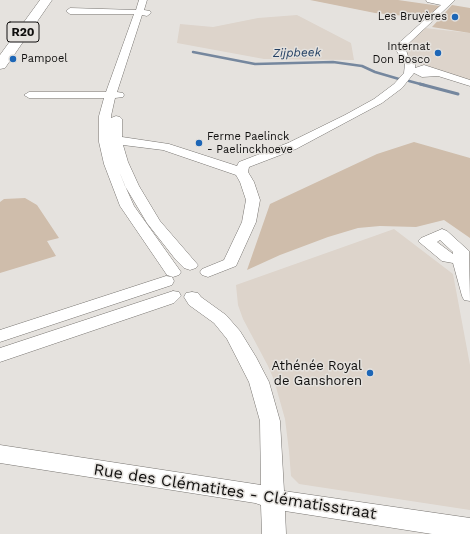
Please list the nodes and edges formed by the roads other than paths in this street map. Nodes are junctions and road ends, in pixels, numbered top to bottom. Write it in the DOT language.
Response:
graph roads {
  1 [pos="36,0"];
  2 [pos="46,0"];
  3 [pos="143,0"];
  4 [pos="151,0"];
  5 [pos="430,0"];
  6 [pos="449,2"];
  7 [pos="70,11"];
  8 [pos="143,13"];
  9 [pos="0,47"];
  10 [pos="0,65"];
  11 [pos="439,73"];
  12 [pos="470,83"];
  13 [pos="29,95"];
  14 [pos="115,95"];
  15 [pos="116,140"];
  16 [pos="241,172"];
  17 [pos="460,259"];
  18 [pos="190,265"];
  19 [pos="171,283"];
  20 [pos="203,286"];
  21 [pos="470,296"];
  22 [pos="0,336"];
  23 [pos="0,355"];
  24 [pos="0,454"];
  25 [pos="273,498"];
  26 [pos="470,529"];
  27 [pos="274,534"];
  1 -- 9 [label="main road, R20"];
  2 -- 10 [label="main road, R20"];
  3 -- 8 [label="street"];
  4 -- 8 [label="street"];
  5 -- 6 [label="street"];
  6 -- 16 [label="street"];
  7 -- 8 [label="street"];
  8 -- 14 [label="street"];
  11 -- 12 [label="street"];
  13 -- 14 [label="street"];
  14 -- 15 [label="street"];
  14 -- 19 [label="street"];
  15 -- 16 [label="street"];
  15 -- 18 [label="street"];
  16 -- 20 [label="street"];
  17 -- 21 [label="street"];
  18 -- 19 [label="street"];
  18 -- 20 [label="street"];
  19 -- 20 [label="street"];
  19 -- 22 [label="street"];
  19 -- 23 [label="street"];
  20 -- 25 [label="street"];
  24 -- 25 [label="street, Rue des Clématites - Clématisstraat"];
  25 -- 26 [label="street, Rue des Clématites - Clématisstraat"];
  25 -- 27 [label="street"];
}
